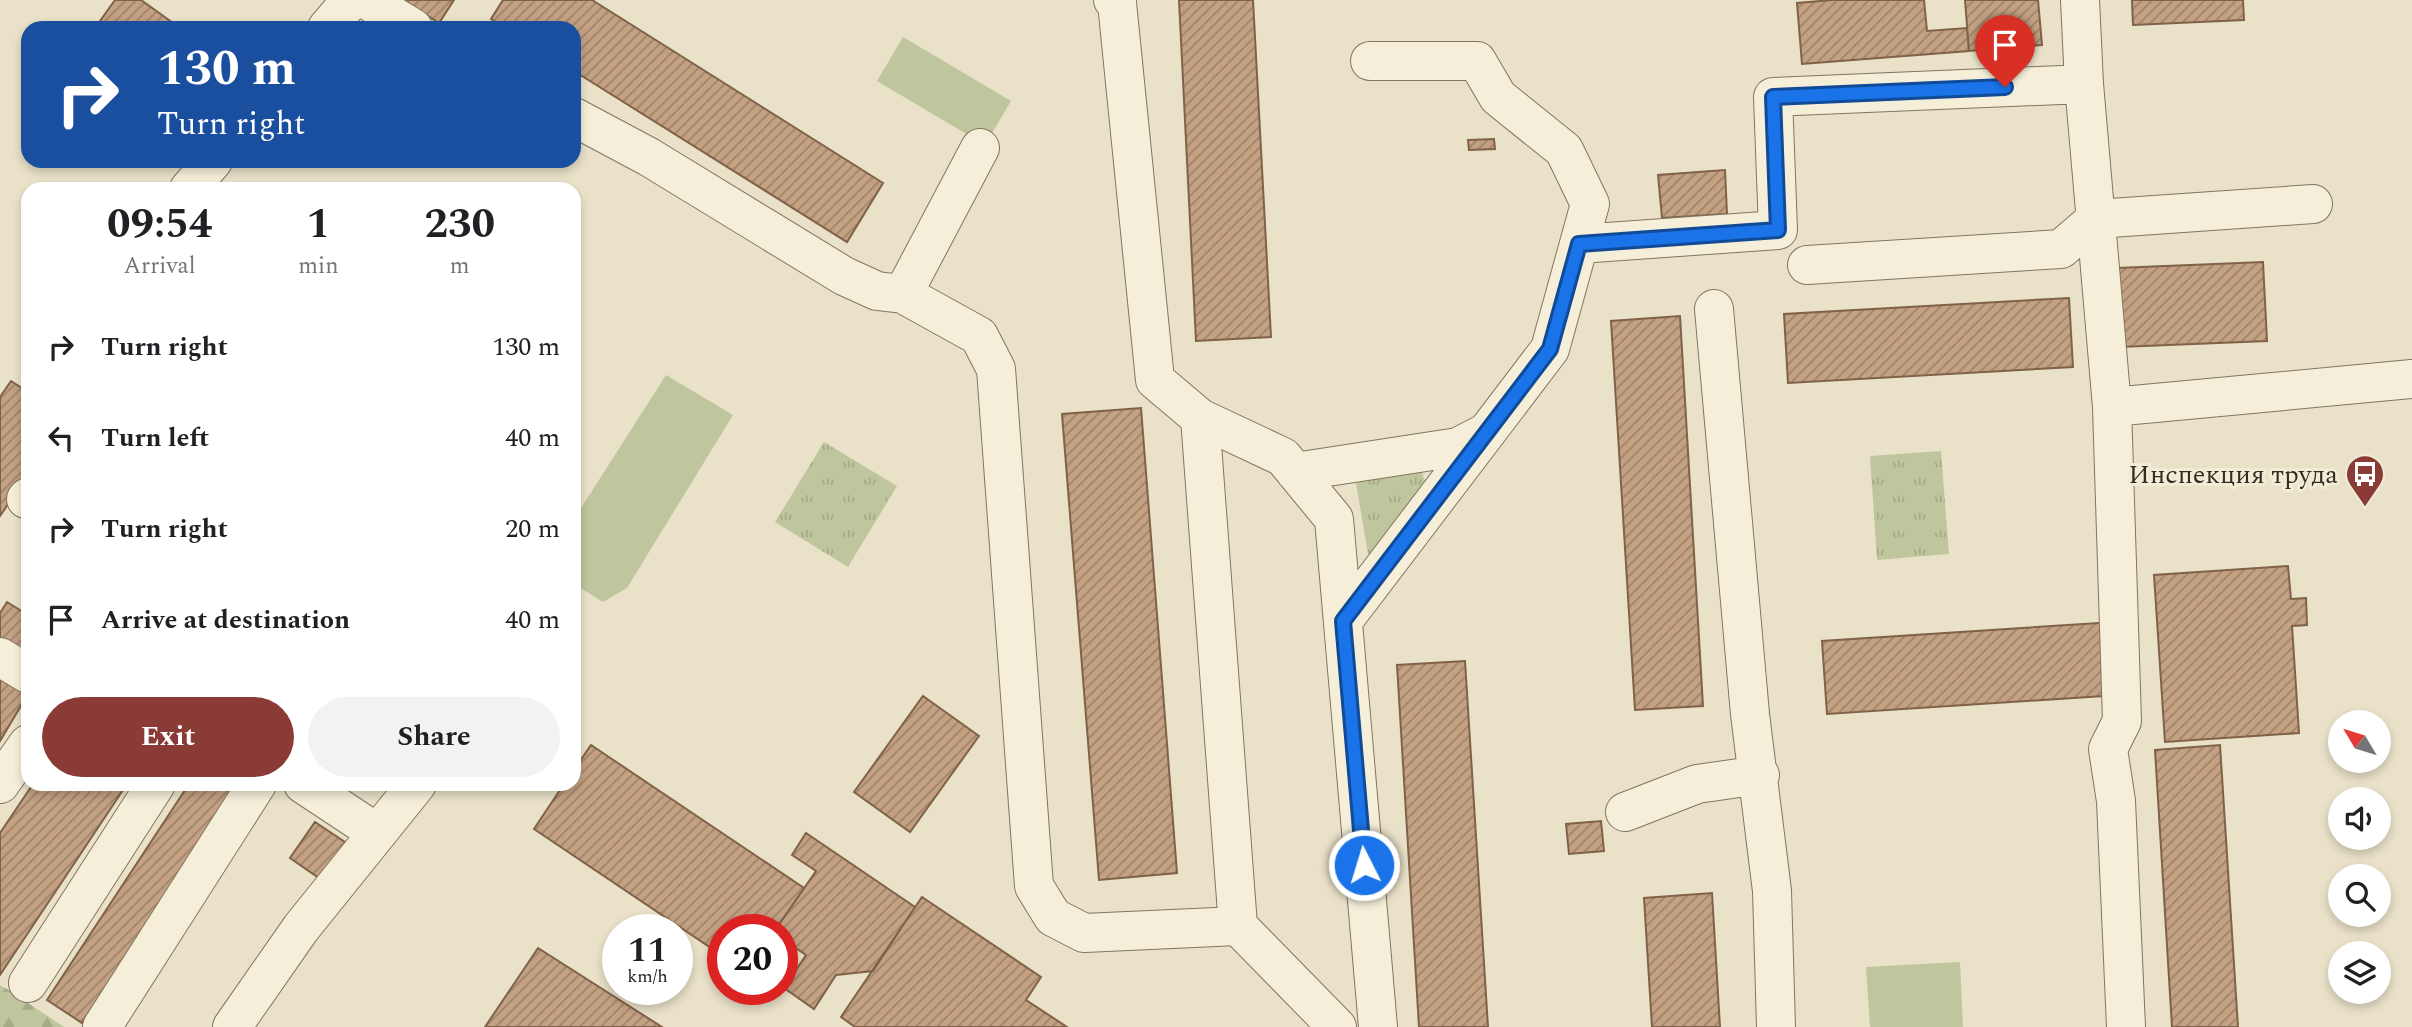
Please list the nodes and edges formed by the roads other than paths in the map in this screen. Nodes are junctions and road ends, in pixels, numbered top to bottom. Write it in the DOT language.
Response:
graph roads {
  1 [pos="351,0"];
  2 [pos="367,0"];
  3 [pos="1113,0"];
  4 [pos="2080,0"];
  5 [pos="333,21"];
  6 [pos="402,21"];
  7 [pos="1370,61"];
  8 [pos="2084,84"];
  9 [pos="581,121"];
  10 [pos="980,148"];
  11 [pos="207,168"];
  12 [pos="195,182"];
  13 [pos="2313,204"];
  14 [pos="2096,219"];
  15 [pos="1579,244"];
  16 [pos="1807,265"];
  17 [pos="903,294"];
  18 [pos="1714,309"];
  19 [pos="2412,379"];
  20 [pos="2112,407"];
  21 [pos="1200,418"];
  22 [pos="1487,431"];
  23 [pos="1295,472"];
  24 [pos="1343,621"];
  25 [pos="0,657"];
  26 [pos="21,670"];
  27 [pos="21,754"];
  28 [pos="1760,775"];
  29 [pos="0,784"];
  30 [pos="151,791"];
  31 [pos="253,791"];
  32 [pos="313,791"];
  33 [pos="411,791"];
  34 [pos="1625,812"];
  35 [pos="377,834"];
  36 [pos="1238,926"];
  37 [pos="28,983"];
  38 [pos="102,1027"];
  39 [pos="232,1027"];
  40 [pos="1337,1027"];
  41 [pos="1378,1027"];
  42 [pos="1776,1027"];
  43 [pos="2126,1027"];
  1 -- 5 [label="lane"];
  2 -- 6 [label="lane"];
  3 -- 21 [label="lane"];
  4 -- 8 [label="lane"];
  7 -- 15 [label="lane"];
  8 -- 14 [label="lane"];
  8 -- 15 [label="lane"];
  9 -- 17 [label="lane"];
  10 -- 17 [label="lane"];
  11 -- 12 [label="lane"];
  13 -- 14 [label="lane"];
  14 -- 16 [label="lane"];
  14 -- 20 [label="lane"];
  15 -- 22 [label="lane"];
  17 -- 36 [label="lane"];
  18 -- 28 [label="lane"];
  19 -- 20 [label="lane"];
  20 -- 43 [label="lane"];
  21 -- 23 [label="lane"];
  21 -- 36 [label="lane"];
  22 -- 23 [label="lane"];
  22 -- 24 [label="lane"];
  23 -- 24 [label="lane"];
  24 -- 41 [label="lane"];
  25 -- 26 [label="lane"];
  27 -- 29 [label="lane"];
  28 -- 34 [label="lane"];
  28 -- 42 [label="lane"];
  30 -- 37 [label="lane"];
  31 -- 38 [label="lane"];
  32 -- 35 [label="lane"];
  33 -- 35 [label="lane"];
  35 -- 39 [label="lane"];
  36 -- 40 [label="lane"];
}
